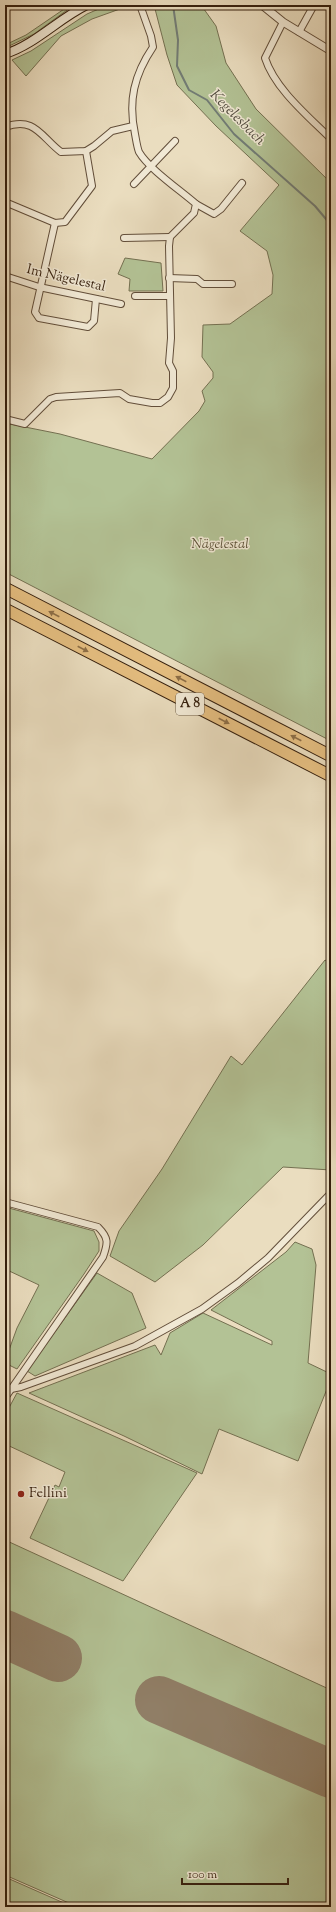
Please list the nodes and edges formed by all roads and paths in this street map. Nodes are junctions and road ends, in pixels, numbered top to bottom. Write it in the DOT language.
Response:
graph roads {
  1 [pos="87,5"];
  2 [pos="140,5"];
  3 [pos="262,5"];
  4 [pos="314,5"];
  5 [pos="283,22"];
  6 [pos="299,32"];
  7 [pos="331,51"];
  8 [pos="5,54"];
  9 [pos="133,126"];
  10 [pos="5,127"];
  11 [pos="331,139"];
  12 [pos="175,141"];
  13 [pos="86,151"];
  14 [pos="152,167"];
  15 [pos="242,183"];
  16 [pos="134,184"];
  17 [pos="5,203"];
  18 [pos="196,204"];
  19 [pos="55,224"];
  20 [pos="170,237"];
  21 [pos="124,238"];
  22 [pos="5,276"];
  23 [pos="169,278"];
  24 [pos="232,284"];
  25 [pos="39,287"];
  26 [pos="135,296"];
  27 [pos="169,296"];
  28 [pos="96,299"];
  29 [pos="121,304"];
  30 [pos="5,419"];
  31 [pos="5,588"];
  32 [pos="5,609"];
  33 [pos="331,756"];
  34 [pos="331,776"];
  35 [pos="331,1193"];
  36 [pos="5,1202"];
  37 [pos="11,1389"];
  38 [pos="5,1398"];
  1 -- 8 [label="main road"];
  2 -- 9 [label="street"];
  3 -- 5 [label="street"];
  4 -- 6 [label="street"];
  5 -- 6 [label="street"];
  5 -- 11 [label="street"];
  6 -- 7 [label="street"];
  9 -- 13 [label="street"];
  9 -- 14 [label="street"];
  10 -- 13 [label="street"];
  12 -- 14 [label="street"];
  13 -- 19 [label="street"];
  14 -- 16 [label="street"];
  14 -- 18 [label="street"];
  15 -- 18 [label="street"];
  17 -- 19 [label="street"];
  18 -- 20 [label="street"];
  19 -- 25 [label="street"];
  20 -- 21 [label="street"];
  20 -- 23 [label="street"];
  22 -- 25 [label="street, Im Nägelestal"];
  23 -- 24 [label="street"];
  23 -- 27 [label="street"];
  25 -- 28 [label="street, Im Nägelestal"];
  25 -- 28 [label="street"];
  26 -- 27 [label="street"];
  27 -- 30 [label="street"];
  28 -- 29 [label="street, Im Nägelestal"];
  33 -- 31 [label="highway, A 8, one-way"];
  32 -- 34 [label="highway, A 8, one-way"];
  35 -- 37 [label="street"];
  36 -- 37 [label="street"];
  37 -- 38 [label="street"];
}
